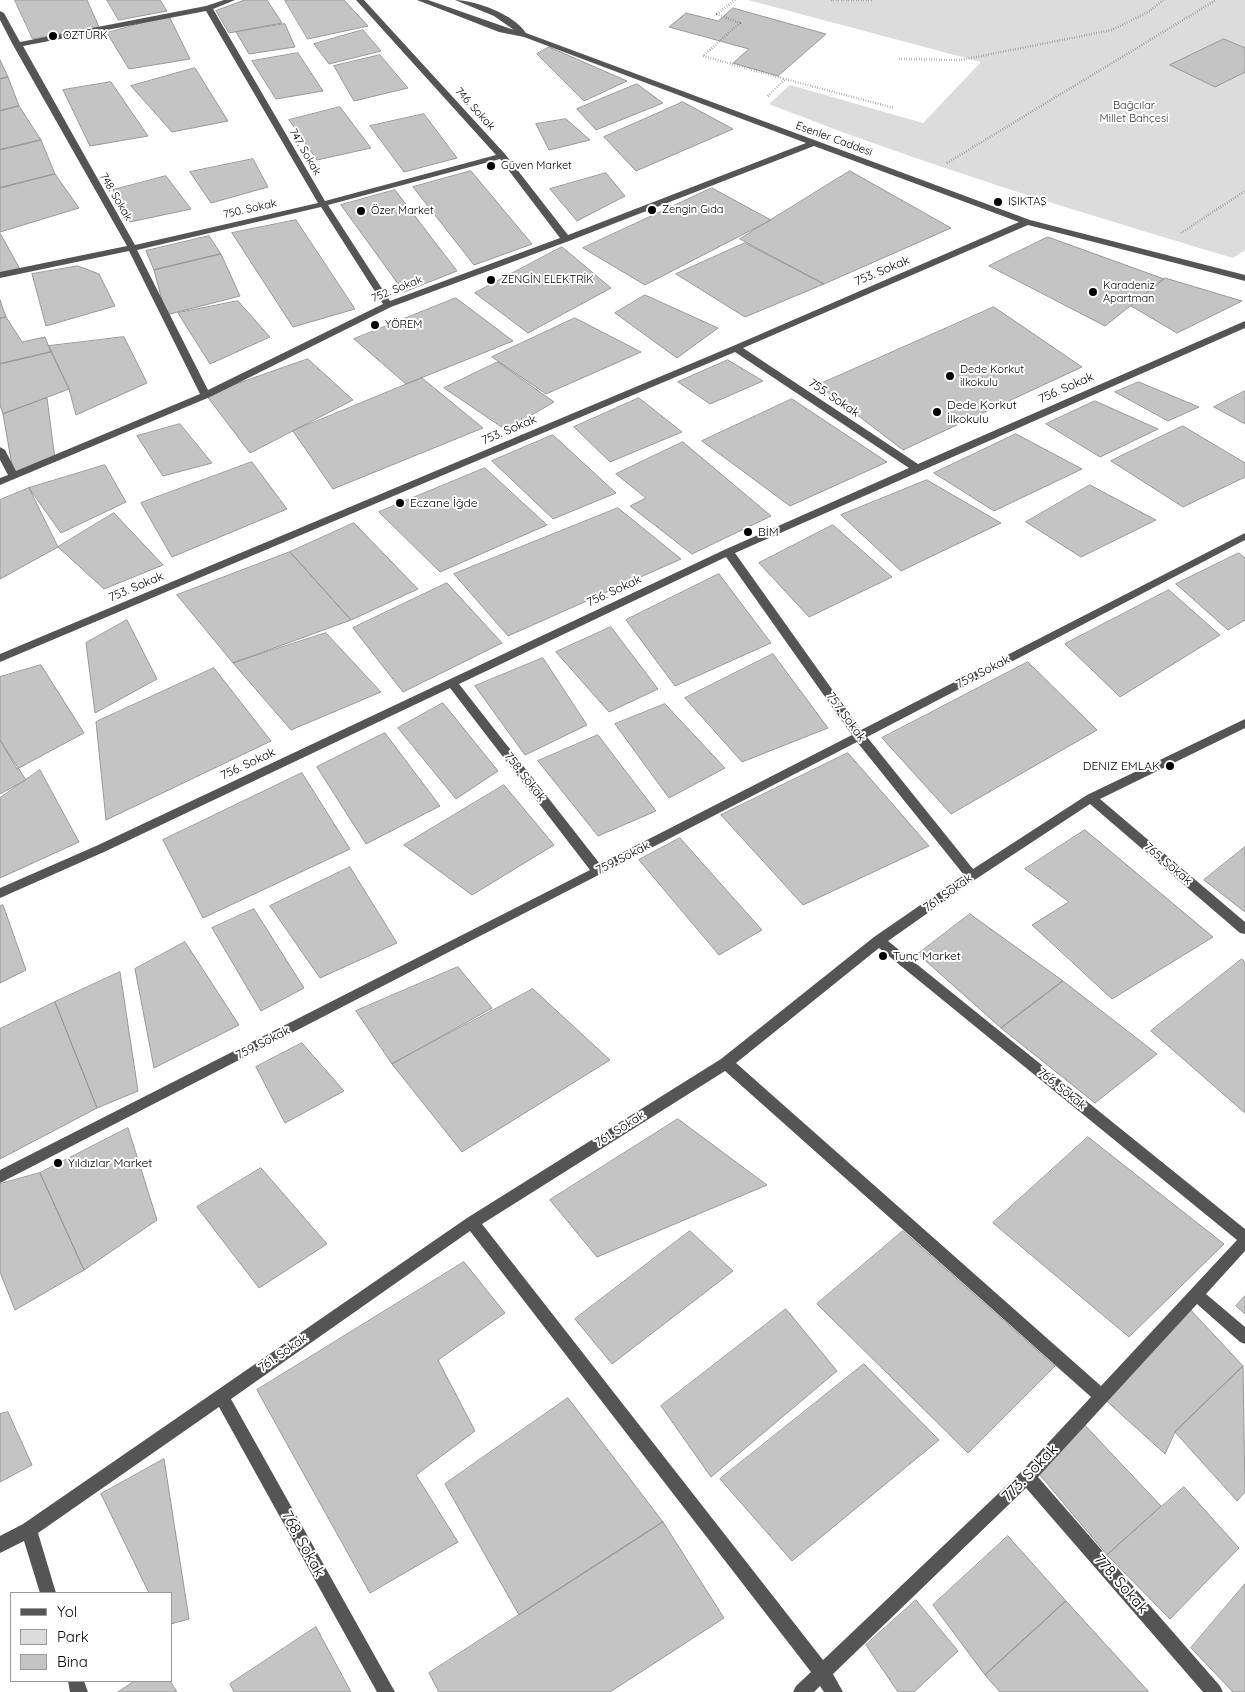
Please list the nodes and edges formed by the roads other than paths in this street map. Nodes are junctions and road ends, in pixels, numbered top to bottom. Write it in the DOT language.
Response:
graph roads {
  1 [pos="231,0"];
  2 [pos="360,0"];
  3 [pos="421,0"];
  4 [pos="459,0"];
  5 [pos="208,8"];
  6 [pos="0,13"];
  7 [pos="526,35"];
  8 [pos="17,46"];
  9 [pos="813,143"];
  10 [pos="502,156"];
  11 [pos="323,204"];
  12 [pos="1027,222"];
  13 [pos="566,239"];
  14 [pos="132,248"];
  15 [pos="0,275"];
  16 [pos="1245,278"];
  17 [pos="388,305"];
  18 [pos="1245,324"];
  19 [pos="736,348"];
  20 [pos="206,395"];
  21 [pos="0,450"];
  22 [pos="918,469"];
  23 [pos="14,477"];
  24 [pos="0,482"];
  25 [pos="1245,536"];
  26 [pos="728,552"];
  27 [pos="0,658"];
  28 [pos="452,683"];
  29 [pos="1243,727"];
  30 [pos="859,736"];
  31 [pos="1091,798"];
  32 [pos="598,871"];
  33 [pos="972,876"];
  34 [pos="0,892"];
  35 [pos="1245,930"];
  36 [pos="879,941"];
  37 [pos="726,1063"];
  38 [pos="0,1177"];
  39 [pos="472,1222"];
  40 [pos="1245,1239"];
  41 [pos="1196,1294"];
  42 [pos="1245,1337"];
  43 [pos="221,1396"];
  44 [pos="1101,1396"];
  45 [pos="1027,1477"];
  46 [pos="29,1530"];
  47 [pos="0,1545"];
  48 [pos="48,1592"];
  49 [pos="822,1674"];
  50 [pos="386,1692"];
  51 [pos="802,1692"];
  52 [pos="834,1692"];
  53 [pos="1214,1692"];
  1 -- 5 [label="street"];
  2 -- 10 [label="street, 746. Sokak"];
  3 -- 7 [label="street, Esenler Caddesi"];
  4 -- 7 [label="street"];
  5 -- 8 [label="street"];
  5 -- 11 [label="street, 747. Sokak"];
  6 -- 8 [label="street, 748. Sokak"];
  7 -- 9 [label="street, Esenler Caddesi"];
  8 -- 14 [label="street, 748. Sokak"];
  9 -- 12 [label="street, Esenler Caddesi"];
  9 -- 13 [label="street, 752. Sokak"];
  10 -- 11 [label="street, 750. Sokak"];
  10 -- 13 [label="street, 746. Sokak"];
  11 -- 14 [label="street, 750. Sokak"];
  11 -- 17 [label="street, 747. Sokak"];
  12 -- 16 [label="street, Esenler Caddesi"];
  12 -- 19 [label="street, 753. Sokak"];
  13 -- 17 [label="street, 752. Sokak"];
  14 -- 15 [label="street, 750. Sokak"];
  14 -- 20 [label="street, 748. Sokak"];
  17 -- 20 [label="street, 752. Sokak"];
  18 -- 22 [label="street, 756. Sokak"];
  19 -- 22 [label="street, 755. Sokak"];
  19 -- 27 [label="street, 753. Sokak"];
  20 -- 23 [label="street, 752. Sokak"];
  21 -- 23 [label="street"];
  22 -- 26 [label="street, 756. Sokak"];
  23 -- 24 [label="street, 752. Sokak"];
  25 -- 30 [label="street, 759. Sokak"];
  26 -- 28 [label="street, 756. Sokak"];
  26 -- 30 [label="street, 757. Sokak"];
  28 -- 32 [label="street, 758. Sokak"];
  28 -- 34 [label="street, 756. Sokak"];
  29 -- 31 [label="street, 761. Sokak"];
  30 -- 32 [label="street, 759. Sokak"];
  30 -- 33 [label="street, 757. Sokak"];
  31 -- 33 [label="street, 761. Sokak"];
  31 -- 35 [label="street, 765. Sokak"];
  32 -- 38 [label="street, 759. Sokak"];
  33 -- 36 [label="street, 761. Sokak"];
  36 -- 37 [label="street, 761. Sokak"];
  36 -- 40 [label="street, 766. Sokak"];
  37 -- 39 [label="street, 761. Sokak"];
  37 -- 44 [label="street"];
  39 -- 43 [label="street, 761. Sokak"];
  39 -- 49 [label="street"];
  40 -- 41 [label="street, 773. Sokak"];
  41 -- 42 [label="street"];
  41 -- 44 [label="street, 773. Sokak"];
  43 -- 46 [label="street, 761. Sokak"];
  43 -- 50 [label="street, 768. Sokak"];
  44 -- 45 [label="street, 773. Sokak"];
  45 -- 49 [label="street, 773. Sokak"];
  45 -- 53 [label="street, 778. Sokak"];
  46 -- 47 [label="street, 761. Sokak"];
  46 -- 48 [label="street"];
  49 -- 51 [label="street, 773. Sokak"];
  49 -- 52 [label="street"];
}
